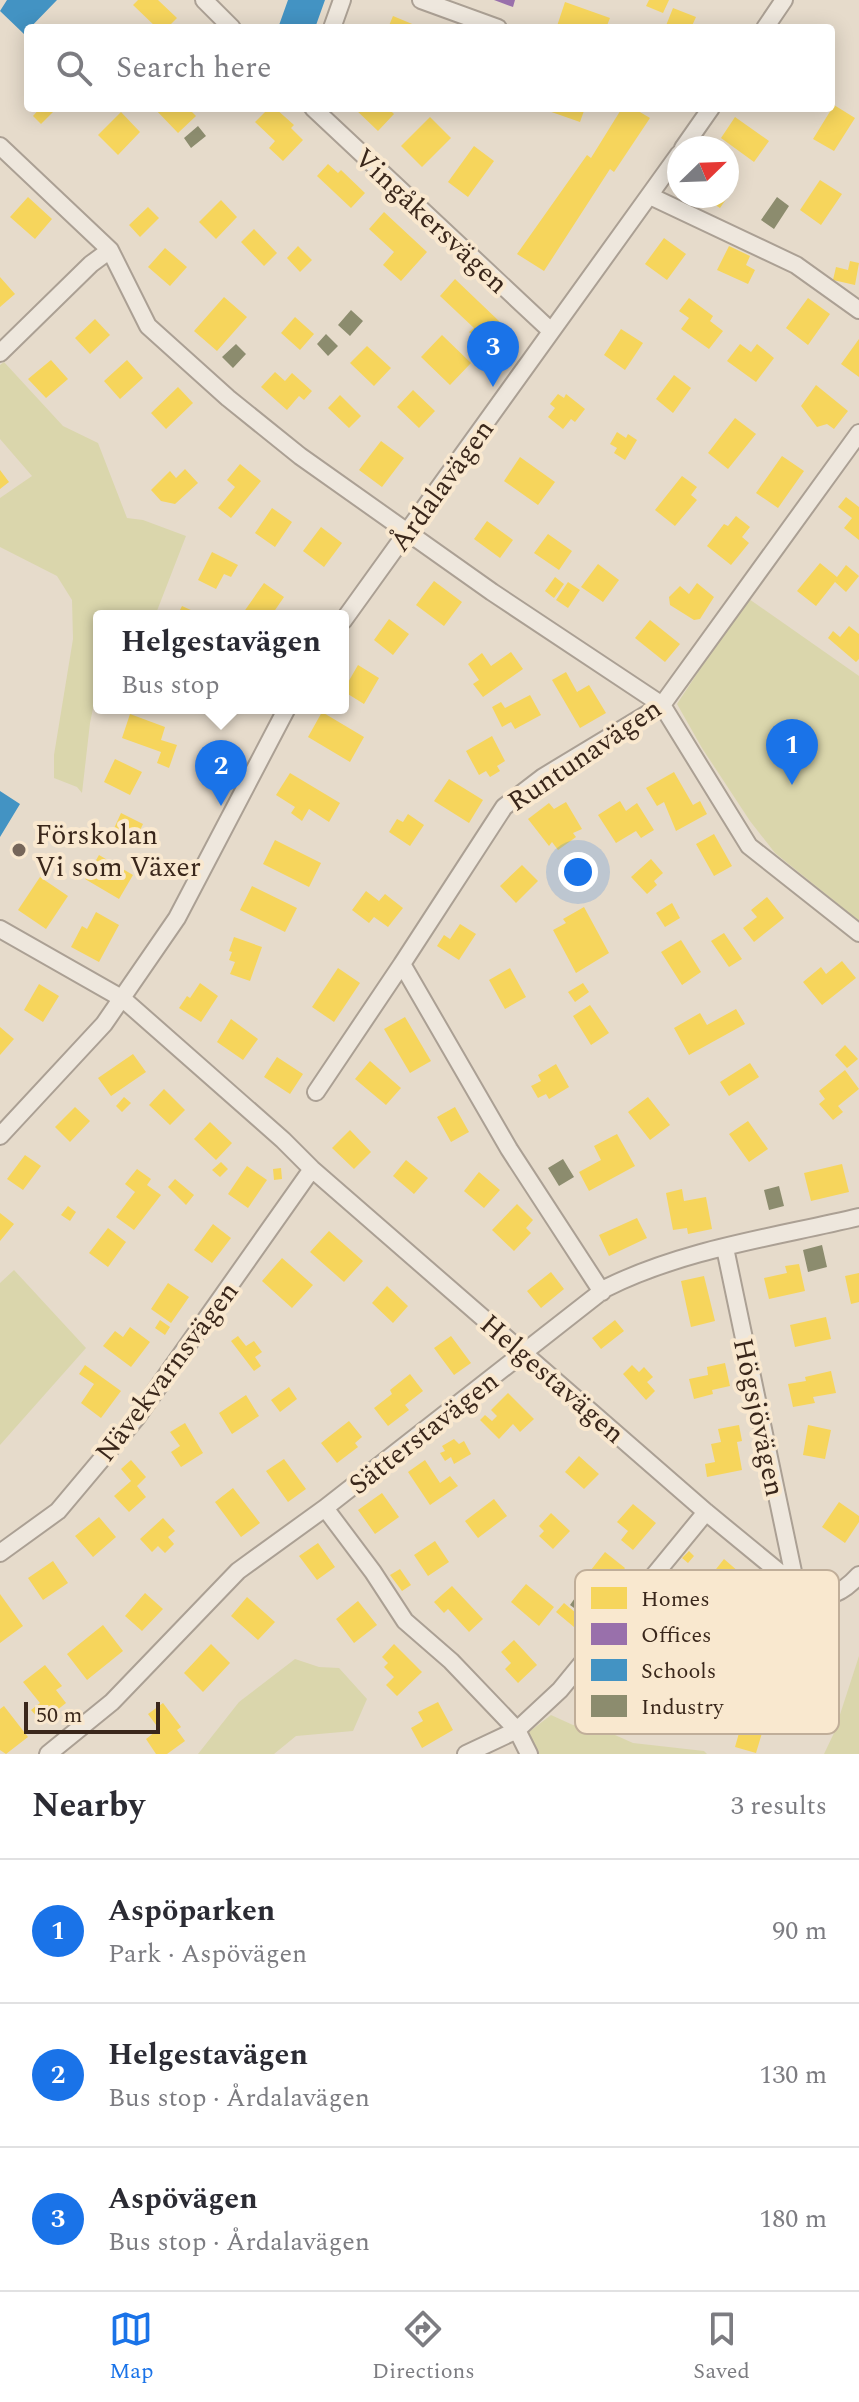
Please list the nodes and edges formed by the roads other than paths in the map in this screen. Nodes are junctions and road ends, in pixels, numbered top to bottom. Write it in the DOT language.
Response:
graph roads {
  1 [pos="204,0"];
  2 [pos="342,0"];
  3 [pos="421,0"];
  4 [pos="784,0"];
  5 [pos="228,24"];
  6 [pos="333,24"];
  7 [pos="487,24"];
  8 [pos="768,24"];
  9 [pos="317,112"];
  10 [pos="708,112"];
  11 [pos="691,136"];
  12 [pos="0,146"];
  13 [pos="667,171"];
  14 [pos="650,196"];
  15 [pos="110,250"];
  16 [pos="859,310"];
  17 [pos="551,331"];
  18 [pos="0,353"];
  19 [pos="859,433"];
  20 [pos="407,532"];
  21 [pos="349,613"];
  22 [pos="662,705"];
  23 [pos="284,714"];
  24 [pos="0,929"];
  25 [pos="859,933"];
  26 [pos="402,964"];
  27 [pos="123,999"];
  28 [pos="316,1092"];
  29 [pos="0,1136"];
  30 [pos="312,1169"];
  31 [pos="859,1217"];
  32 [pos="725,1248"];
  33 [pos="602,1292"];
  34 [pos="524,1353"];
  35 [pos="325,1508"];
  36 [pos="706,1512"];
  37 [pos="0,1553"];
  38 [pos="659,1570"];
  39 [pos="777,1570"];
  40 [pos="793,1570"];
  41 [pos="575,1672"];
  42 [pos="517,1730"];
  43 [pos="48,1754"];
  44 [pos="466,1754"];
  45 [pos="529,1754"];
  1 -- 5 [label="street"];
  2 -- 6 [label="street"];
  3 -- 7 [label="street"];
  4 -- 8 [label="street"];
  9 -- 17 [label="street, Vingåkersvägen"];
  10 -- 11 [label="street"];
  12 -- 15 [label="street"];
  13 -- 14 [label="street, Årdalavägen"];
  14 -- 16 [label="street"];
  14 -- 17 [label="street, Årdalavägen"];
  15 -- 18 [label="street"];
  15 -- 20 [label="street"];
  17 -- 20 [label="street, Årdalavägen"];
  19 -- 22 [label="street, Runtunavägen"];
  20 -- 21 [label="street, Årdalavägen"];
  20 -- 22 [label="street"];
  22 -- 25 [label="street"];
  22 -- 26 [label="street, Runtunavägen"];
  23 -- 27 [label="street"];
  24 -- 27 [label="street, Helgestavägen"];
  26 -- 28 [label="street, Runtunavägen"];
  26 -- 33 [label="street"];
  27 -- 29 [label="street"];
  27 -- 30 [label="street, Helgestavägen"];
  30 -- 34 [label="street, Helgestavägen"];
  30 -- 37 [label="street, Nävekvarnsvägen"];
  31 -- 32 [label="street, Sätterstavägen"];
  32 -- 33 [label="street, Sätterstavägen"];
  32 -- 40 [label="street, Högsjövägen"];
  33 -- 34 [label="street, Sätterstavägen"];
  34 -- 35 [label="street, Sätterstavägen"];
  34 -- 36 [label="street, Helgestavägen"];
  35 -- 42 [label="street"];
  35 -- 43 [label="street, Sätterstavägen"];
  36 -- 38 [label="street"];
  36 -- 39 [label="street, Helgestavägen"];
  41 -- 42 [label="street"];
  42 -- 44 [label="street"];
  42 -- 45 [label="street"];
}
